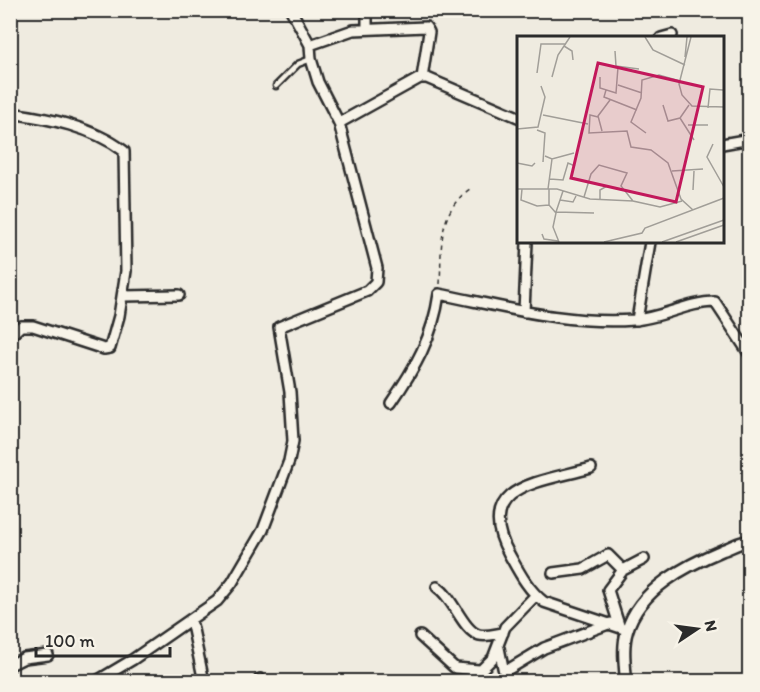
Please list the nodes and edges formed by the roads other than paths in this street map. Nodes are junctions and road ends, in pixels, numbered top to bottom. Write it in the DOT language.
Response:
graph roads {
  1 [pos="291,10"];
  2 [pos="367,10"];
  3 [pos="367,29"];
  4 [pos="672,35"];
  5 [pos="668,36"];
  6 [pos="310,45"];
  7 [pos="310,60"];
  8 [pos="422,78"];
  9 [pos="276,86"];
  10 [pos="10,113"];
  11 [pos="517,116"];
  12 [pos="339,123"];
  13 [pos="750,139"];
  14 [pos="724,144"];
  15 [pos="527,243"];
  16 [pos="650,243"];
  17 [pos="178,295"];
  18 [pos="123,296"];
  19 [pos="524,312"];
  20 [pos="637,320"];
  21 [pos="10,336"];
  22 [pos="750,355"];
  23 [pos="391,403"];
  24 [pos="591,468"];
  25 [pos="750,541"];
  26 [pos="644,559"];
  27 [pos="623,570"];
  28 [pos="553,573"];
  29 [pos="437,587"];
  30 [pos="536,595"];
  31 [pos="191,620"];
  32 [pos="619,626"];
  33 [pos="503,633"];
  34 [pos="420,636"];
  35 [pos="499,648"];
  36 [pos="48,655"];
  37 [pos="10,665"];
  38 [pos="481,670"];
  39 [pos="10,677"];
  40 [pos="505,677"];
  41 [pos="12,681"];
  42 [pos="95,681"];
  43 [pos="204,681"];
  44 [pos="464,681"];
  45 [pos="626,681"];
  1 -- 6 [label="street"];
  2 -- 3 [label="street"];
  3 -- 6 [label="street"];
  3 -- 8 [label="street"];
  4 -- 5 [label="street"];
  6 -- 7 [label="street"];
  7 -- 9 [label="lane"];
  7 -- 12 [label="street"];
  8 -- 11 [label="street"];
  8 -- 12 [label="street"];
  10 -- 18 [label="street"];
  12 -- 31 [label="street"];
  13 -- 14 [label="street"];
  15 -- 19 [label="street"];
  16 -- 20 [label="street"];
  17 -- 18 [label="street"];
  18 -- 21 [label="street"];
  19 -- 20 [label="street"];
  19 -- 23 [label="street"];
  20 -- 22 [label="street"];
  24 -- 30 [label="street"];
  25 -- 32 [label="street"];
  26 -- 27 [label="street"];
  27 -- 28 [label="street"];
  27 -- 32 [label="street"];
  29 -- 33 [label="street"];
  30 -- 32 [label="street"];
  30 -- 33 [label="street"];
  31 -- 42 [label="street"];
  31 -- 43 [label="street"];
  32 -- 40 [label="street"];
  32 -- 45 [label="street"];
  33 -- 35 [label="street"];
  34 -- 38 [label="street"];
  35 -- 38 [label="street"];
  35 -- 40 [label="street"];
  36 -- 37 [label="street"];
  38 -- 44 [label="street"];
  39 -- 41 [label="street"];
}
